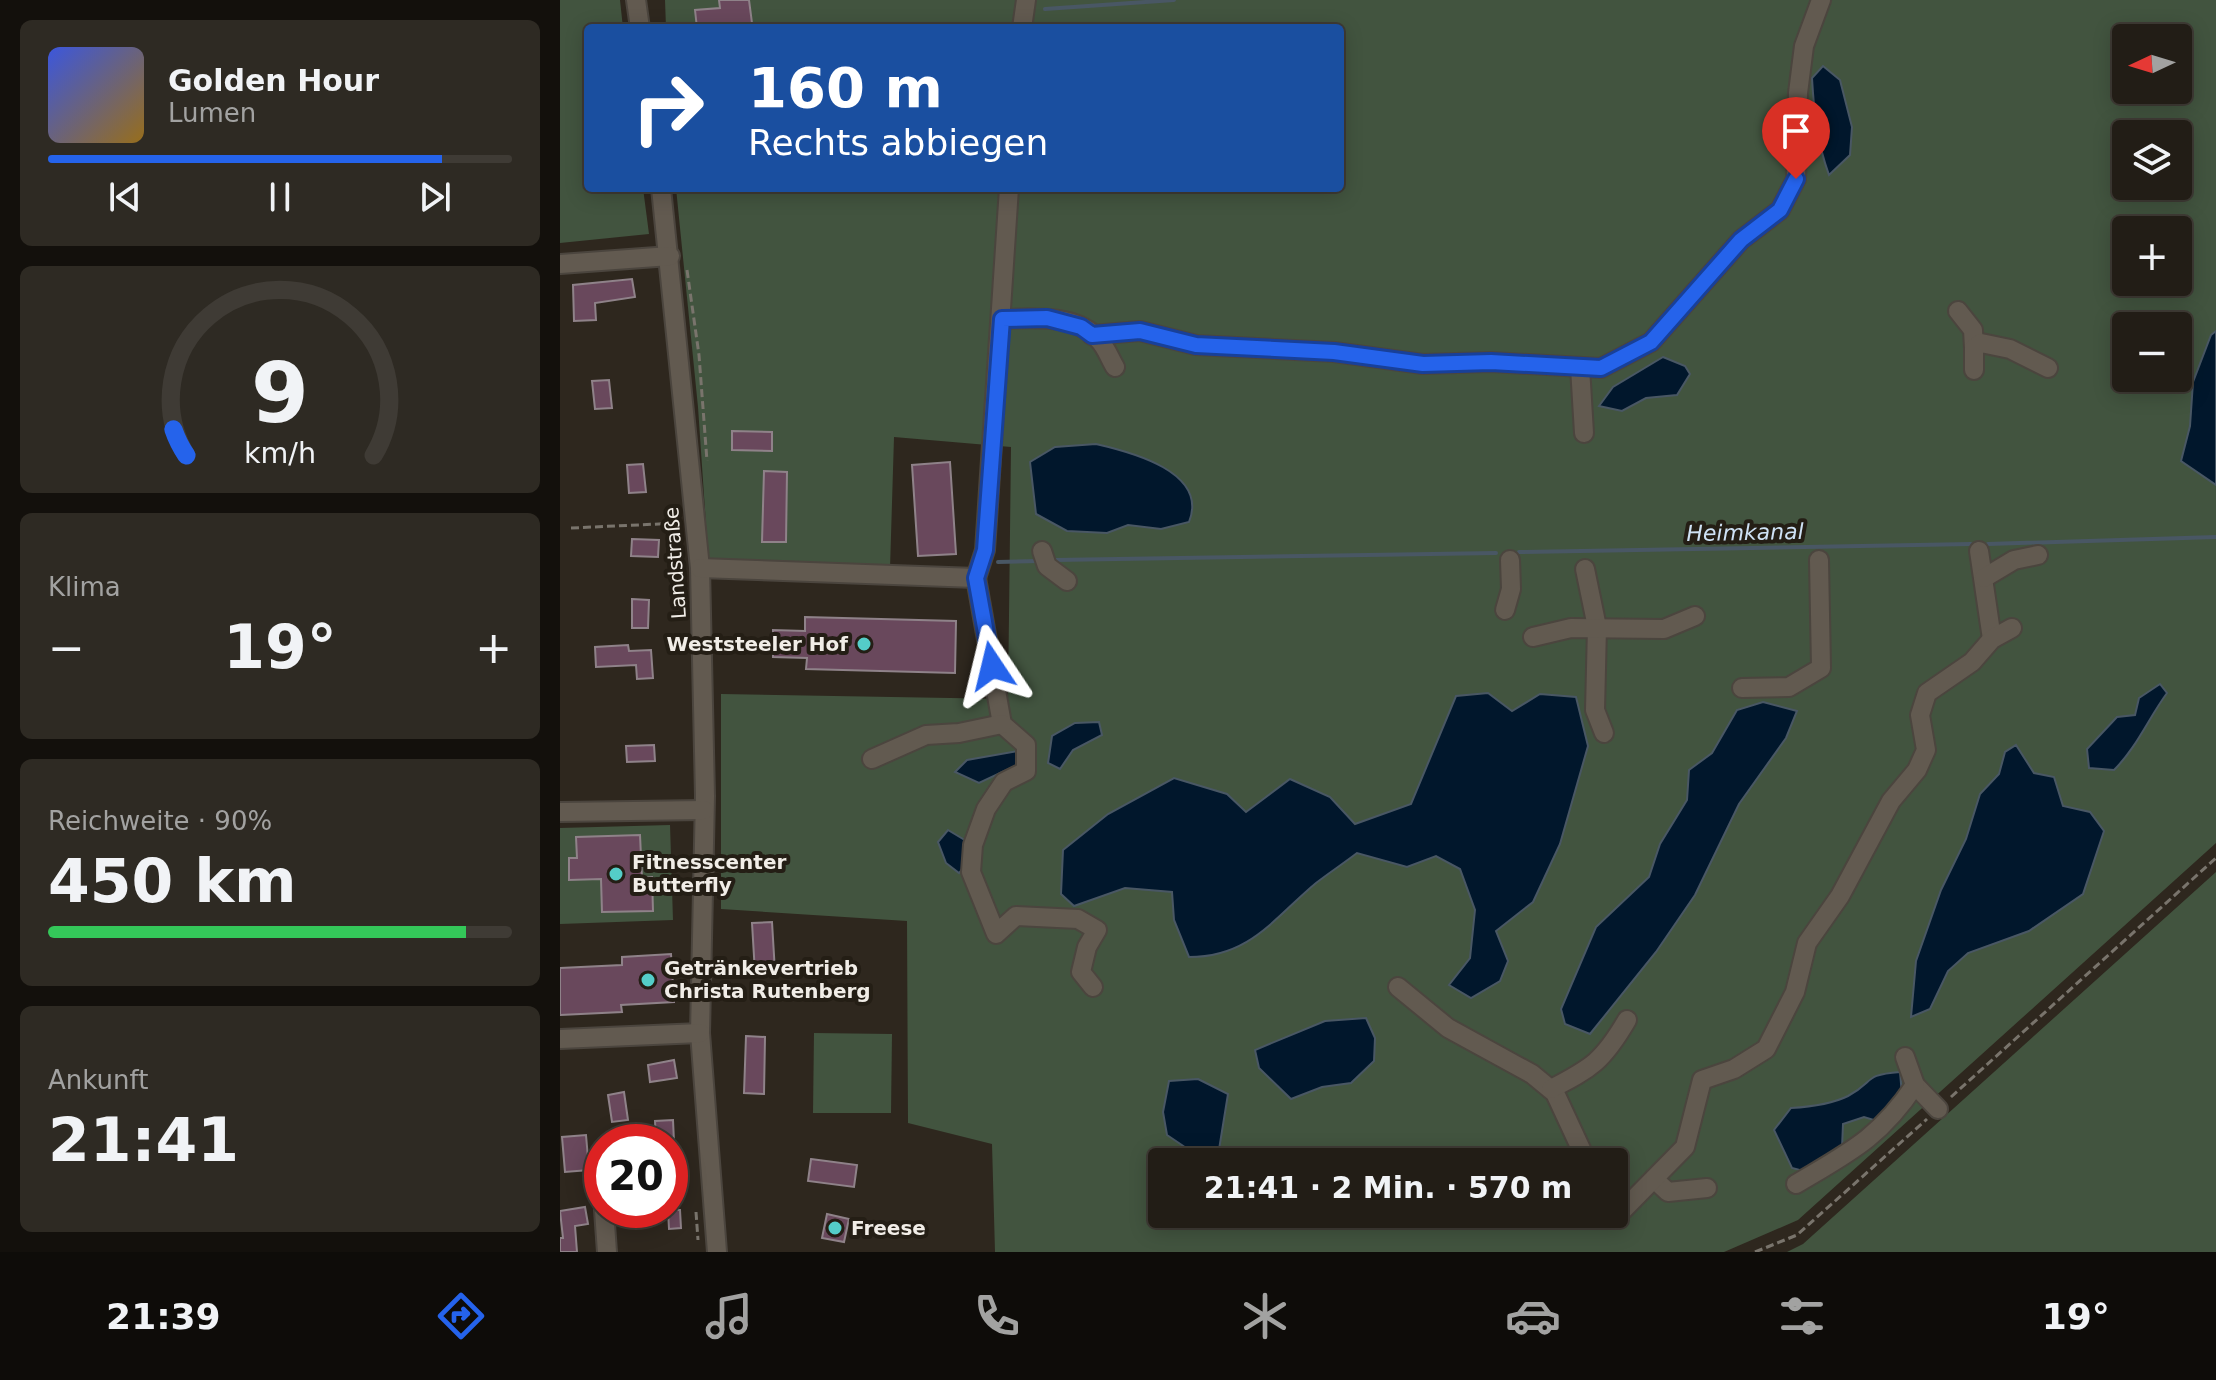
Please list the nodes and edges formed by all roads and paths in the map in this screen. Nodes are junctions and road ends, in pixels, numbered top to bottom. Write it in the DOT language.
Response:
graph roads {
  1 [pos="636,0"];
  2 [pos="1026,0"];
  3 [pos="1821,0"];
  4 [pos="639,24"];
  5 [pos="1023,24"];
  6 [pos="662,192"];
  7 [pos="1009,192"];
  8 [pos="670,256"];
  9 [pos="560,264"];
  10 [pos="1958,311"];
  11 [pos="1002,319"];
  12 [pos="1092,335"];
  13 [pos="1974,348"];
  14 [pos="1115,367"];
  15 [pos="1580,367"];
  16 [pos="2048,368"];
  17 [pos="1974,370"];
  18 [pos="1584,433"];
  19 [pos="695,522"];
  20 [pos="571,528"];
  21 [pos="1042,551"];
  22 [pos="1979,551"];
  23 [pos="2038,555"];
  24 [pos="1510,560"];
  25 [pos="1819,560"];
  26 [pos="700,568"];
  27 [pos="1585,569"];
  28 [pos="976,578"];
  29 [pos="1984,578"];
  30 [pos="1067,581"];
  31 [pos="1505,610"];
  32 [pos="1695,616"];
  33 [pos="1597,628"];
  34 [pos="2012,628"];
  35 [pos="1533,637"];
  36 [pos="1992,639"];
  37 [pos="1742,688"];
  38 [pos="1002,724"];
  39 [pos="1604,733"];
  40 [pos="872,759"];
  41 [pos="704,810"];
  42 [pos="560,812"];
  43 [pos="2216,858"];
  44 [pos="1093,987"];
  45 [pos="1398,987"];
  46 [pos="1627,1020"];
  47 [pos="700,1033"];
  48 [pos="560,1039"];
  49 [pos="1905,1057"];
  50 [pos="1915,1085"];
  51 [pos="1551,1089"];
  52 [pos="1938,1109"];
  53 [pos="1579,1148"];
  54 [pos="1654,1179"];
  55 [pos="1796,1184"];
  56 [pos="1707,1188"];
  57 [pos="696,1202"];
  58 [pos="1628,1205"];
  59 [pos="605,1228"];
  60 [pos="699,1242"];
  61 [pos="607,1252"];
  62 [pos="717,1252"];
  63 [pos="1755,1252"];
  1 -- 4 [label="street"];
  2 -- 5 [label="street"];
  3 -- 15 [label="street"];
  6 -- 8 [label="street, Landstraße"];
  7 -- 11 [label="street"];
  8 -- 9 [label="street"];
  8 -- 19 [label="street, Landstraße"];
  10 -- 13 [label="street"];
  11 -- 12 [label="street"];
  11 -- 28 [label="street"];
  12 -- 14 [label="street"];
  12 -- 15 [label="street"];
  13 -- 16 [label="street"];
  13 -- 17 [label="street"];
  15 -- 18 [label="street"];
  19 -- 20 [label="path"];
  19 -- 26 [label="street, Landstraße"];
  21 -- 30 [label="street"];
  22 -- 29 [label="street"];
  23 -- 29 [label="street"];
  24 -- 31 [label="street"];
  25 -- 37 [label="street"];
  26 -- 28 [label="street"];
  26 -- 41 [label="street, Landstraße"];
  27 -- 33 [label="street"];
  28 -- 38 [label="street"];
  29 -- 36 [label="street"];
  32 -- 33 [label="street"];
  33 -- 35 [label="street"];
  33 -- 39 [label="street"];
  34 -- 36 [label="street"];
  36 -- 54 [label="street"];
  38 -- 40 [label="street"];
  38 -- 44 [label="street"];
  41 -- 42 [label="street"];
  41 -- 47 [label="street, Landstraße"];
  43 -- 52 [label="path"];
  45 -- 51 [label="street"];
  46 -- 51 [label="street"];
  47 -- 48 [label="street"];
  47 -- 62 [label="street, Landstraße"];
  49 -- 50 [label="street"];
  50 -- 52 [label="street"];
  50 -- 55 [label="street"];
  51 -- 53 [label="street"];
  52 -- 63 [label="path"];
  54 -- 56 [label="street"];
  54 -- 58 [label="street"];
  57 -- 60 [label="path"];
  59 -- 61 [label="street"];
}
